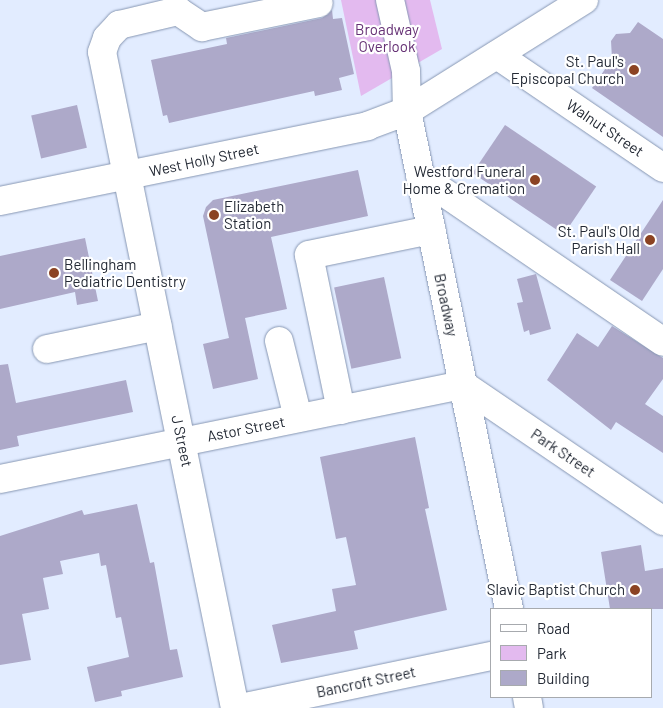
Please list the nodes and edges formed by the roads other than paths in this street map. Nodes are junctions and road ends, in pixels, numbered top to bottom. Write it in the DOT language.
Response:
graph roads {
  1 [pos="390,0"];
  2 [pos="584,0"];
  3 [pos="319,3"];
  4 [pos="497,55"];
  5 [pos="406,111"];
  6 [pos="663,168"];
  7 [pos="127,175"];
  8 [pos="420,176"];
  9 [pos="0,201"];
  10 [pos="431,230"];
  11 [pos="158,326"];
  12 [pos="279,341"];
  13 [pos="663,342"];
  14 [pos="47,349"];
  15 [pos="463,385"];
  16 [pos="341,410"];
  17 [pos="298,418"];
  18 [pos="182,442"];
  19 [pos="0,478"];
  20 [pos="663,521"];
  21 [pos="508,608"];
  22 [pos="490,656"];
  23 [pos="235,708"];
  24 [pos="240,708"];
  1 -- 5 [label="street, Broadway"];
  2 -- 4 [label="street, West Holly Street"];
  3 -- 7 [label="street, J Street"];
  4 -- 5 [label="street, West Holly Street"];
  4 -- 6 [label="street, Walnut Street"];
  5 -- 7 [label="street, West Holly Street"];
  5 -- 8 [label="street, Broadway"];
  7 -- 9 [label="street, West Holly Street"];
  7 -- 11 [label="street, J Street"];
  8 -- 10 [label="street, Broadway"];
  8 -- 13 [label="street"];
  10 -- 15 [label="street, Broadway"];
  10 -- 16 [label="street"];
  11 -- 14 [label="street"];
  11 -- 18 [label="street, J Street"];
  12 -- 17 [label="street"];
  15 -- 16 [label="street, Astor Street"];
  15 -- 20 [label="street, Park Street"];
  15 -- 21 [label="street, Broadway"];
  16 -- 17 [label="street, Astor Street"];
  17 -- 18 [label="street, Astor Street"];
  18 -- 19 [label="street, Astor Street"];
  18 -- 23 [label="street, J Street"];
  22 -- 24 [label="street, Bancroft Street"];
}
